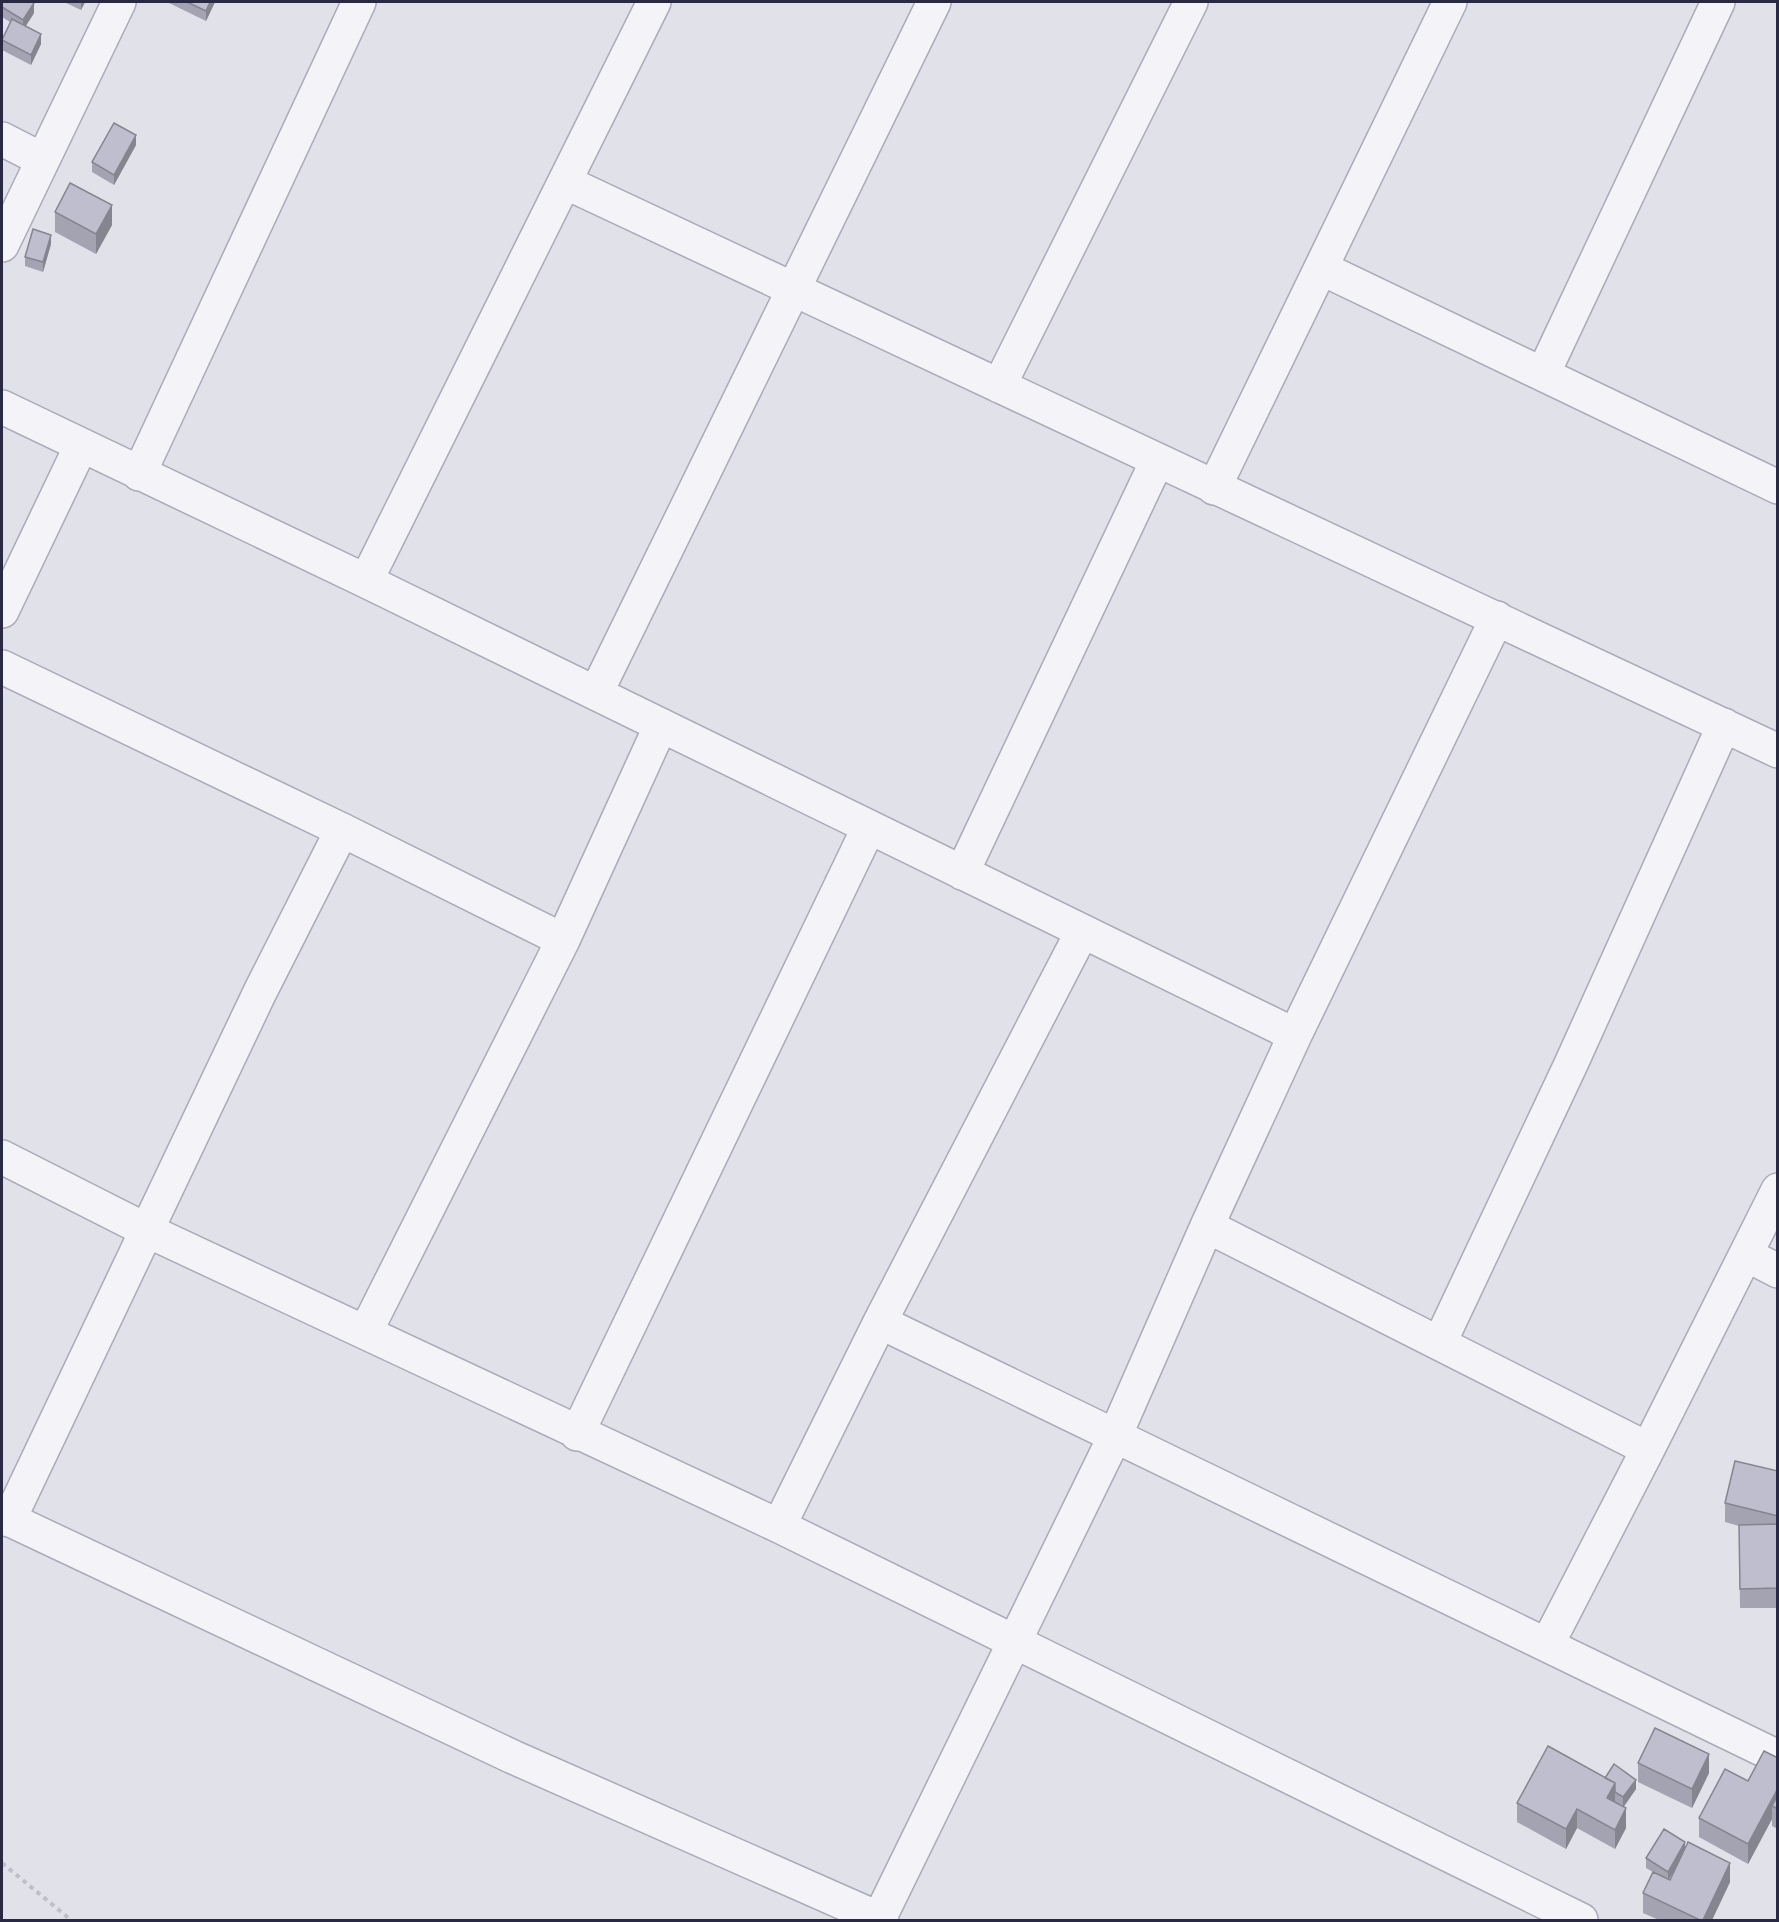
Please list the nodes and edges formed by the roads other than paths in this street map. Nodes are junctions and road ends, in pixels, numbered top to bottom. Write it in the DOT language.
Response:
graph roads {
  1 [pos="119,2"];
  2 [pos="359,2"];
  3 [pos="654,2"];
  4 [pos="934,2"];
  5 [pos="1191,2"];
  6 [pos="1450,2"];
  7 [pos="1718,2"];
  8 [pos="2,139"];
  9 [pos="41,159"];
  10 [pos="565,182"];
  11 [pos="2,245"];
  12 [pos="1321,268"];
  13 [pos="792,290"];
  14 [pos="1543,374"];
  15 [pos="999,386"];
  16 [pos="2,407"];
  17 [pos="81,446"];
  18 [pos="1158,461"];
  19 [pos="139,474"];
  20 [pos="1778,487"];
  21 [pos="1214,488"];
  22 [pos="366,581"];
  23 [pos="2,611"];
  24 [pos="1497,618"];
  25 [pos="2,668"];
  26 [pos="596,693"];
  27 [pos="661,725"];
  28 [pos="1724,725"];
  29 [pos="1778,751"];
  30 [pos="868,829"];
  31 [pos="342,830"];
  32 [pos="962,873"];
  33 [pos="1082,932"];
  34 [pos="563,940"];
  35 [pos="1295,1035"];
  36 [pos="2,1157"];
  37 [pos="1778,1190"];
  38 [pos="1207,1226"];
  39 [pos="146,1230"];
  40 [pos="1747,1255"];
  41 [pos="1778,1271"];
  42 [pos="880,1322"];
  43 [pos="366,1331"];
  44 [pos="1440,1342"];
  45 [pos="577,1434"];
  46 [pos="1115,1436"];
  47 [pos="1648,1449"];
  48 [pos="5,1518"];
  49 [pos="779,1526"];
  50 [pos="1015,1642"];
  51 [pos="1546,1645"];
  52 [pos="1778,1757"];
  53 [pos="881,1920"];
  54 [pos="1581,1920"];
  1 -- 9 [label="street"];
  2 -- 19 [label="street"];
  3 -- 10 [label="street"];
  4 -- 13 [label="street"];
  5 -- 15 [label="street"];
  6 -- 12 [label="street"];
  7 -- 14 [label="street"];
  8 -- 9 [label="street"];
  9 -- 11 [label="street"];
  10 -- 13 [label="street"];
  10 -- 22 [label="street"];
  12 -- 14 [label="street"];
  12 -- 21 [label="street"];
  13 -- 15 [label="street"];
  13 -- 26 [label="street"];
  14 -- 20 [label="street"];
  15 -- 18 [label="street"];
  16 -- 17 [label="street"];
  17 -- 19 [label="street"];
  17 -- 23 [label="street"];
  18 -- 21 [label="street"];
  18 -- 32 [label="street"];
  19 -- 22 [label="street"];
  21 -- 24 [label="street"];
  22 -- 26 [label="street"];
  24 -- 28 [label="street"];
  24 -- 35 [label="street"];
  25 -- 31 [label="street"];
  26 -- 27 [label="street"];
  27 -- 30 [label="street"];
  27 -- 34 [label="street"];
  28 -- 29 [label="street"];
  28 -- 44 [label="street"];
  30 -- 32 [label="street"];
  30 -- 45 [label="street"];
  31 -- 34 [label="street"];
  31 -- 39 [label="street"];
  32 -- 33 [label="street"];
  33 -- 35 [label="street"];
  33 -- 42 [label="street"];
  34 -- 43 [label="street"];
  35 -- 38 [label="street"];
  36 -- 39 [label="street"];
  37 -- 40 [label="street"];
  38 -- 44 [label="street"];
  38 -- 46 [label="street"];
  39 -- 43 [label="street"];
  39 -- 48 [label="street"];
  40 -- 41 [label="street"];
  40 -- 47 [label="street"];
  42 -- 46 [label="street"];
  42 -- 49 [label="street"];
  43 -- 45 [label="street"];
  44 -- 47 [label="street"];
  45 -- 49 [label="street"];
  46 -- 50 [label="street"];
  46 -- 51 [label="street"];
  47 -- 51 [label="street"];
  48 -- 53 [label="street"];
  49 -- 50 [label="street"];
  50 -- 53 [label="street"];
  50 -- 54 [label="street"];
  51 -- 52 [label="street"];
}
